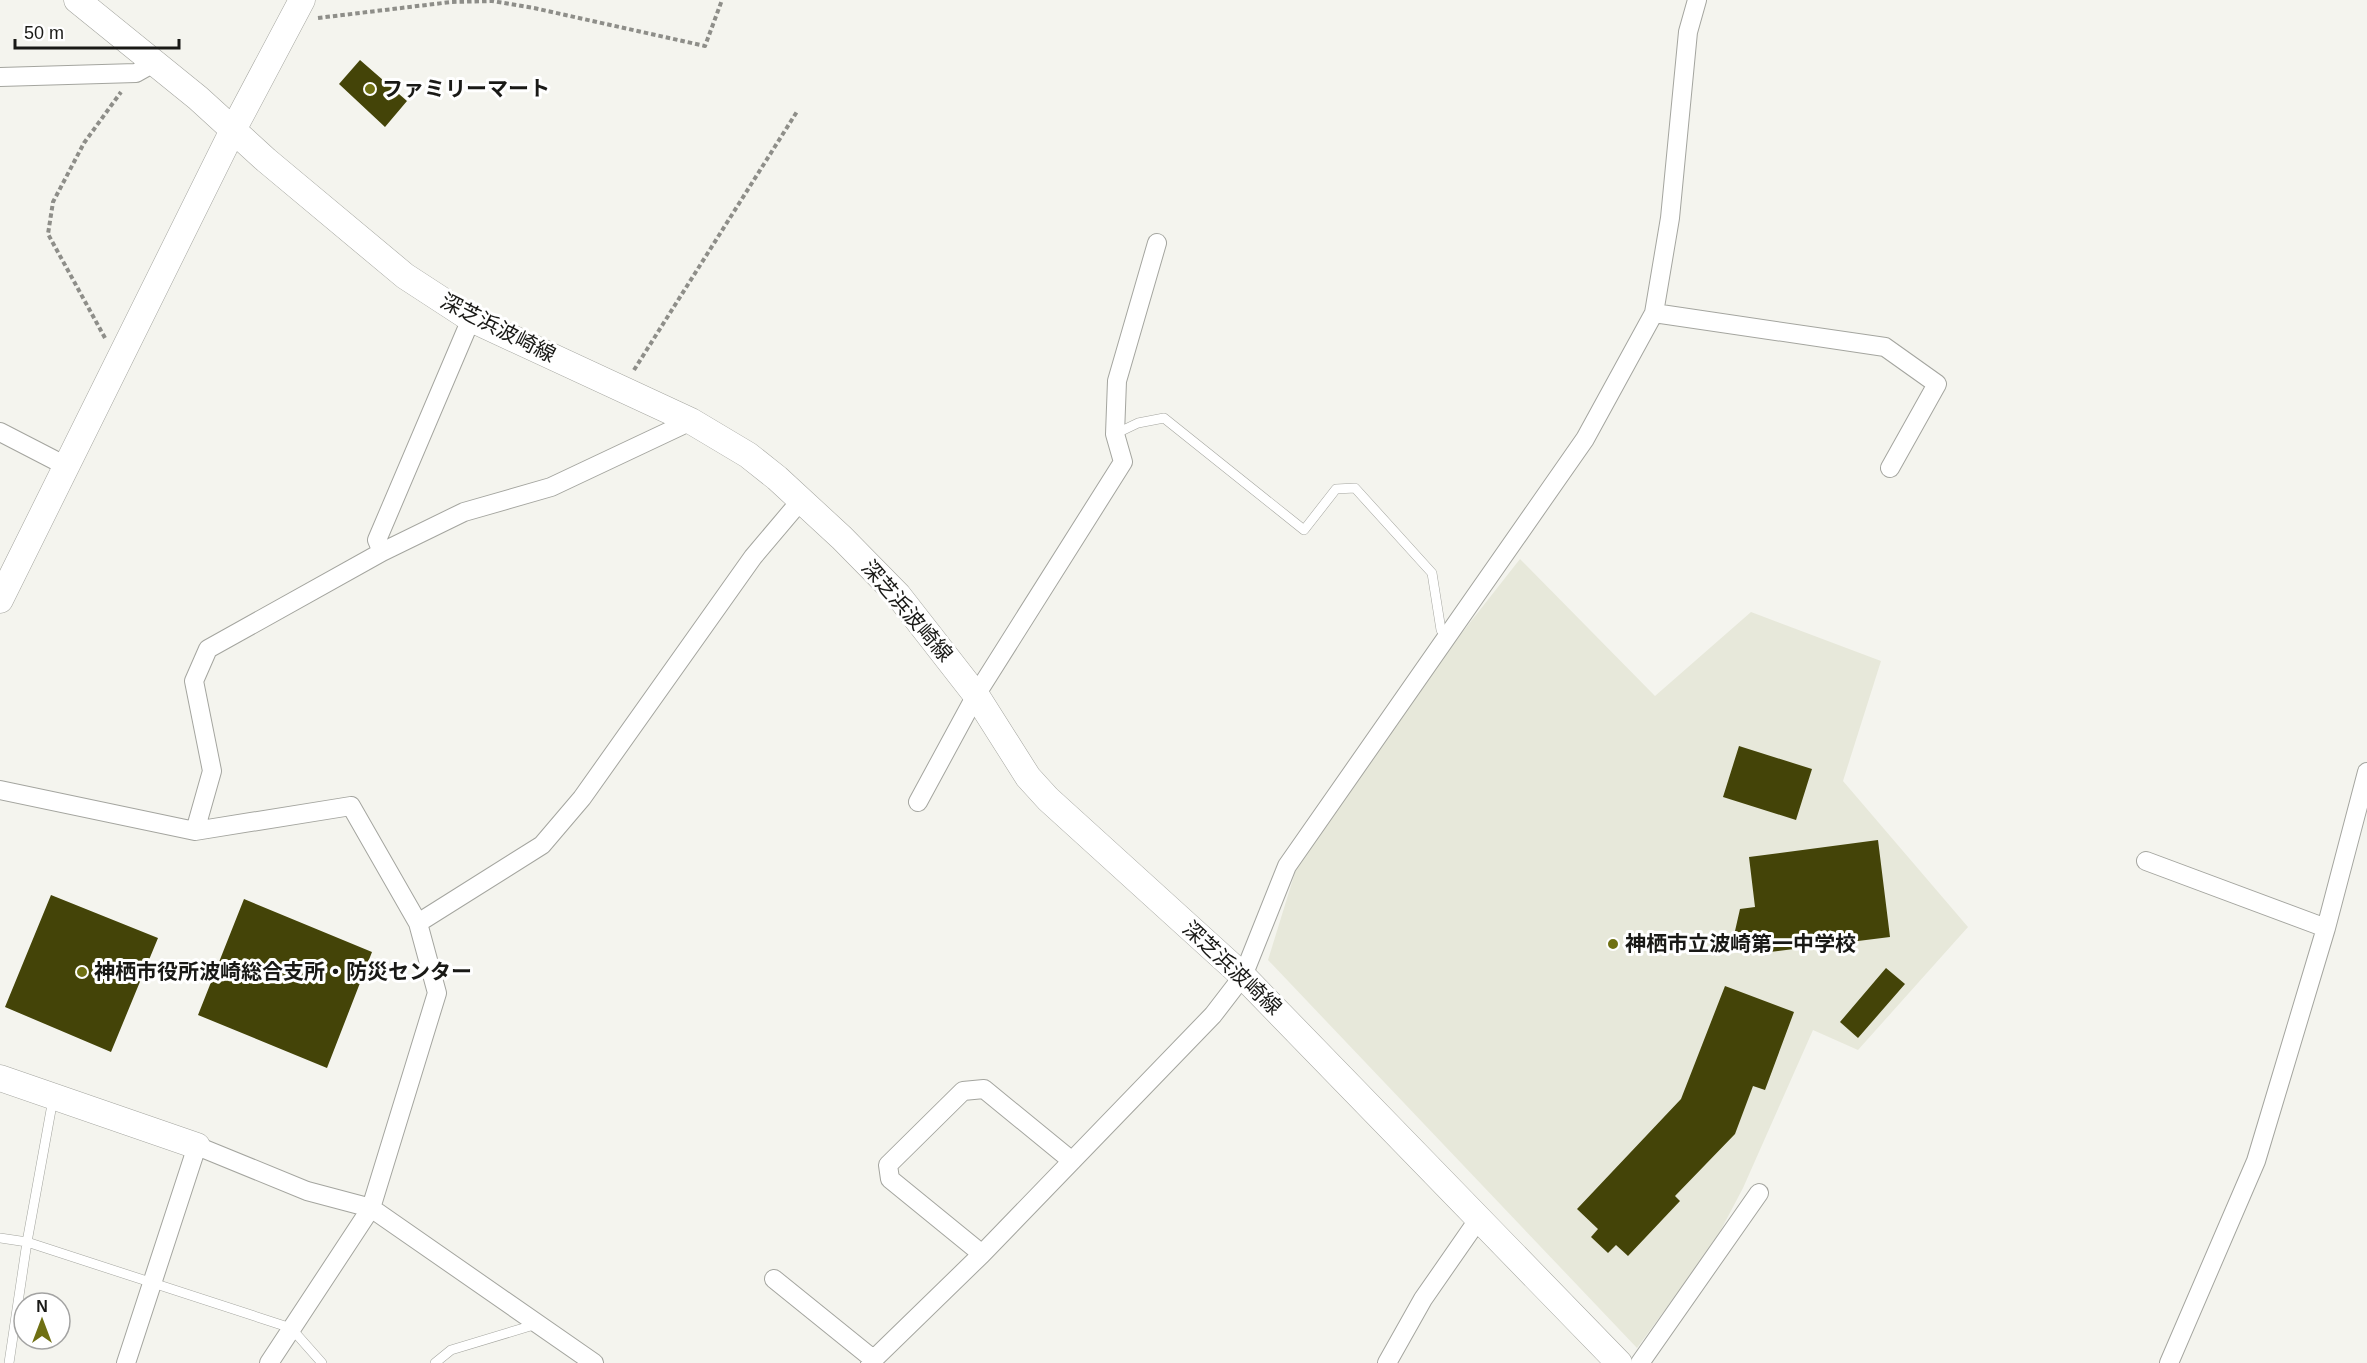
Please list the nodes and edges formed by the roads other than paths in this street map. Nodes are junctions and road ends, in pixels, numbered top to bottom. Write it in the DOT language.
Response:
graph roads {
  1 [pos="77,0"];
  2 [pos="1697,0"];
  3 [pos="296,10"];
  4 [pos="144,68"];
  5 [pos="0,77"];
  6 [pos="233,130"];
  7 [pos="1156,243"];
  8 [pos="1654,313"];
  9 [pos="471,319"];
  10 [pos="691,421"];
  11 [pos="0,432"];
  12 [pos="1115,434"];
  13 [pos="66,466"];
  14 [pos="1890,468"];
  15 [pos="802,500"];
  16 [pos="382,552"];
  17 [pos="0,600"];
  18 [pos="1447,637"];
  19 [pos="976,695"];
  20 [pos="2367,772"];
  21 [pos="0,790"];
  22 [pos="918,802"];
  23 [pos="195,831"];
  24 [pos="2146,861"];
  25 [pos="418,924"];
  26 [pos="2326,928"];
  27 [pos="1244,976"];
  28 [pos="0,1078"];
  29 [pos="53,1096"];
  30 [pos="197,1146"];
  31 [pos="1072,1161"];
  32 [pos="1759,1193"];
  33 [pos="371,1208"];
  34 [pos="1480,1217"];
  35 [pos="0,1238"];
  36 [pos="27,1242"];
  37 [pos="982,1254"];
  38 [pos="774,1279"];
  39 [pos="152,1284"];
  40 [pos="537,1324"];
  41 [pos="291,1328"];
  42 [pos="872,1361"];
  43 [pos="9,1363"];
  44 [pos="126,1363"];
  45 [pos="269,1363"];
  46 [pos="322,1363"];
  47 [pos="435,1363"];
  48 [pos="594,1363"];
  49 [pos="1387,1363"];
  50 [pos="1619,1363"];
  51 [pos="1640,1363"];
  52 [pos="2169,1363"];
  1 -- 4 [label="main road, 深芝浜波崎線"];
  2 -- 8 [label="street"];
  3 -- 6 [label="main road"];
  4 -- 5 [label="street"];
  4 -- 6 [label="main road, 深芝浜波崎線"];
  6 -- 9 [label="main road, 深芝浜波崎線"];
  6 -- 13 [label="main road"];
  7 -- 12 [label="street"];
  8 -- 14 [label="street"];
  8 -- 18 [label="street"];
  9 -- 10 [label="main road, 深芝浜波崎線"];
  9 -- 16 [label="street"];
  10 -- 15 [label="main road, 深芝浜波崎線"];
  10 -- 16 [label="street"];
  11 -- 13 [label="street"];
  12 -- 18 [label="lane"];
  12 -- 19 [label="street"];
  13 -- 17 [label="main road"];
  15 -- 19 [label="main road, 深芝浜波崎線"];
  15 -- 25 [label="street"];
  16 -- 23 [label="street"];
  18 -- 27 [label="street"];
  19 -- 22 [label="street"];
  19 -- 27 [label="main road, 深芝浜波崎線"];
  20 -- 26 [label="street"];
  21 -- 23 [label="street"];
  23 -- 25 [label="street"];
  24 -- 26 [label="street"];
  25 -- 33 [label="street"];
  26 -- 52 [label="street"];
  27 -- 31 [label="street"];
  27 -- 34 [label="main road, 深芝浜波崎線"];
  28 -- 29 [label="main road"];
  29 -- 30 [label="main road"];
  29 -- 36 [label="lane"];
  30 -- 33 [label="street"];
  30 -- 39 [label="street"];
  31 -- 37 [label="street"];
  31 -- 37 [label="street"];
  32 -- 51 [label="street"];
  33 -- 40 [label="street"];
  33 -- 41 [label="street"];
  34 -- 49 [label="street"];
  34 -- 50 [label="main road, 深芝浜波崎線"];
  35 -- 36 [label="lane"];
  36 -- 39 [label="lane"];
  36 -- 43 [label="lane"];
  37 -- 42 [label="street"];
  38 -- 42 [label="street"];
  39 -- 41 [label="lane"];
  39 -- 44 [label="street"];
  40 -- 47 [label="lane"];
  40 -- 48 [label="street"];
  41 -- 45 [label="street"];
  41 -- 46 [label="lane"];
}
